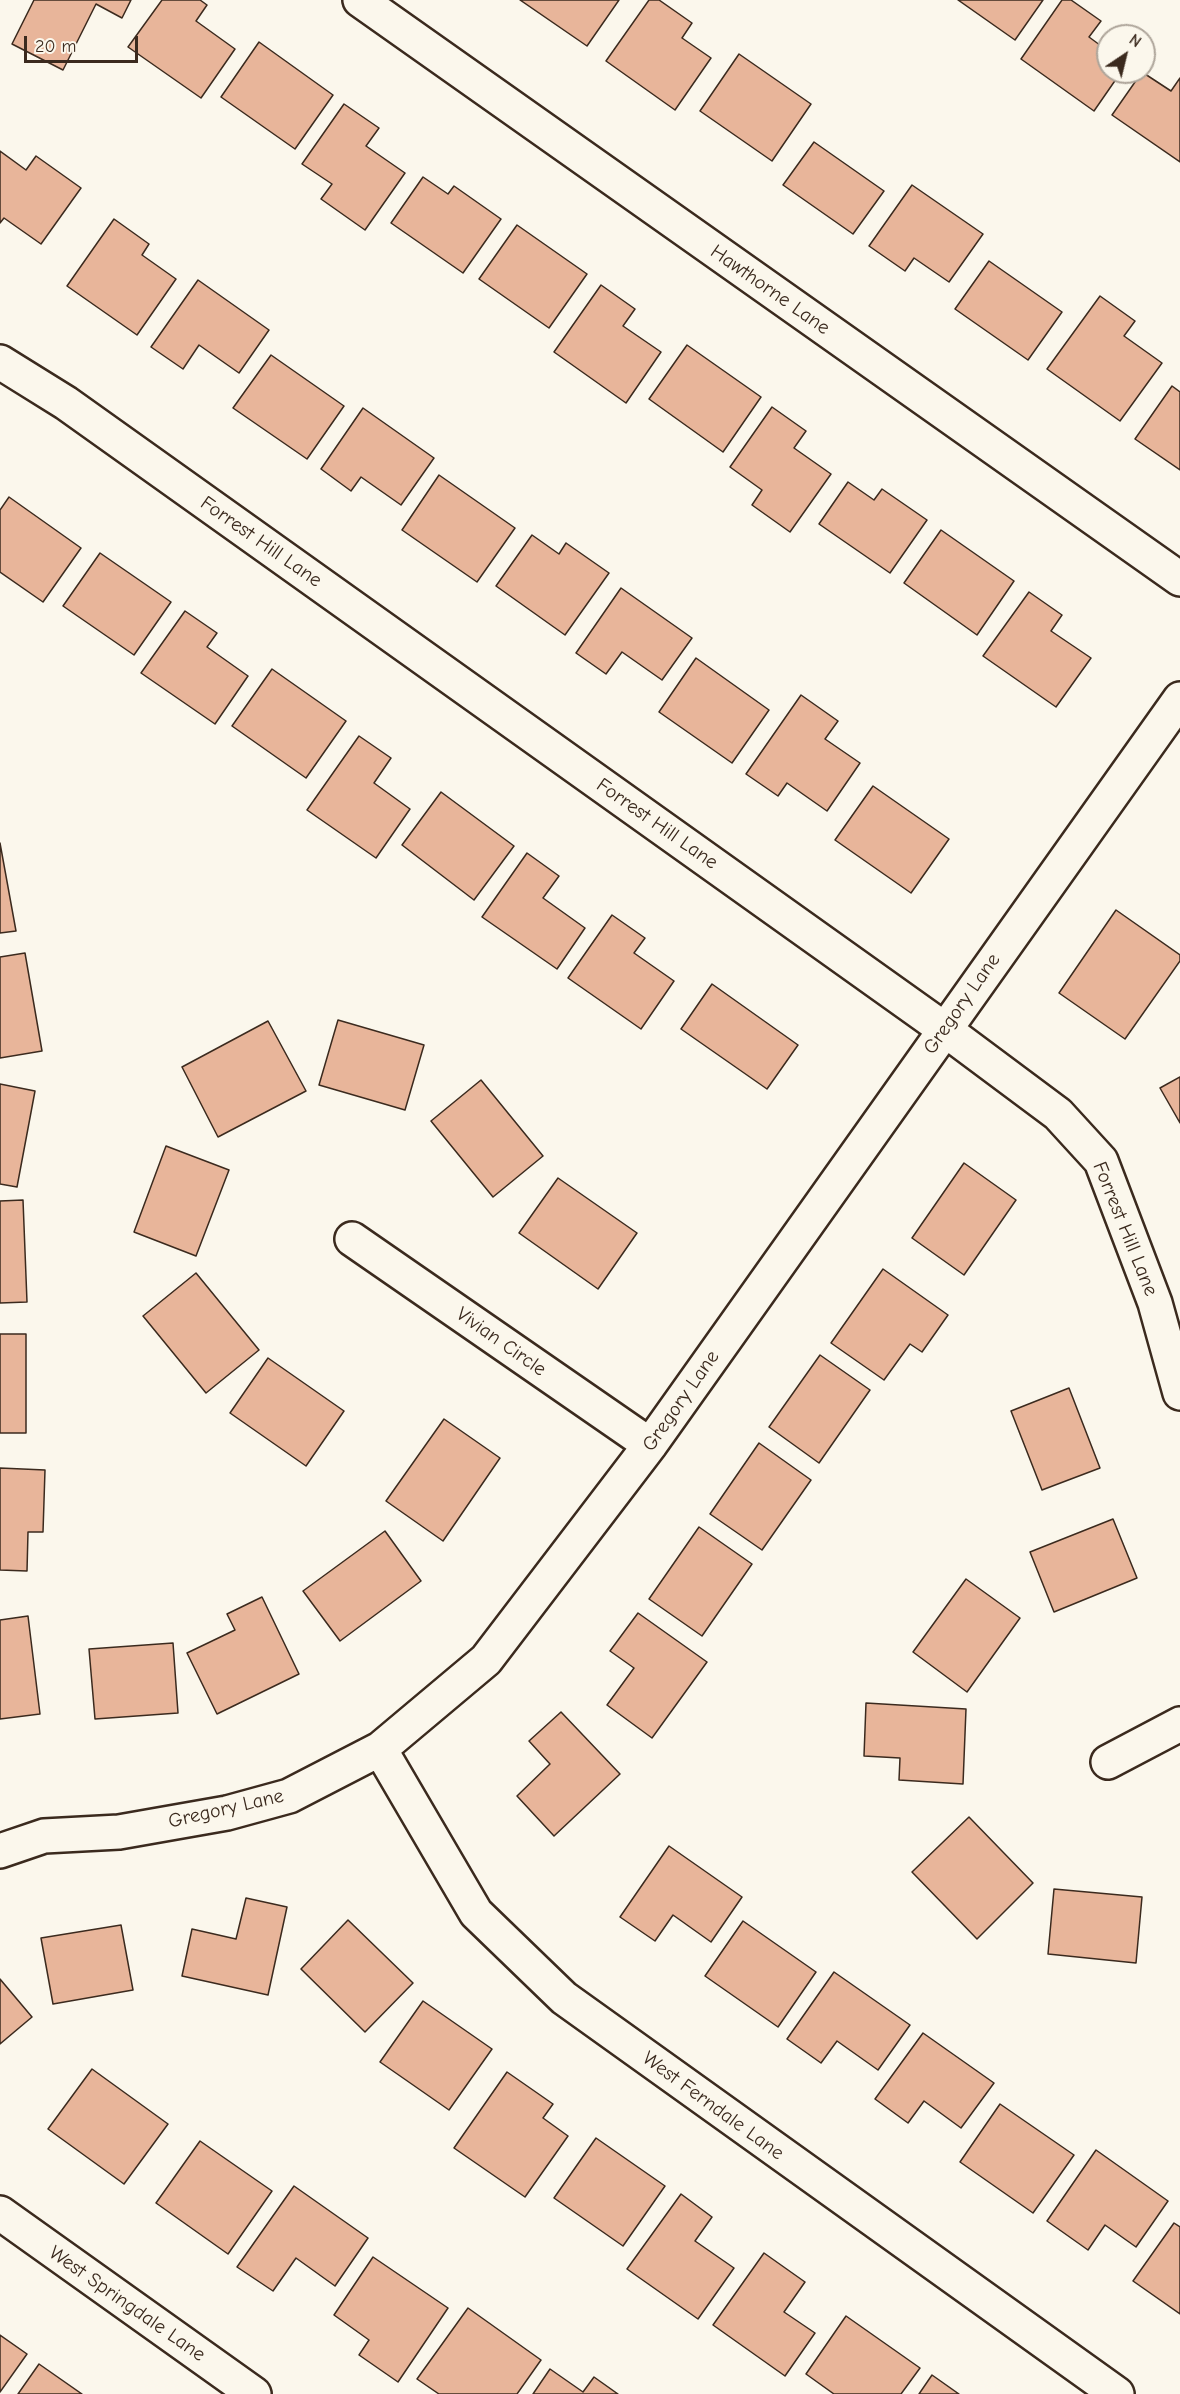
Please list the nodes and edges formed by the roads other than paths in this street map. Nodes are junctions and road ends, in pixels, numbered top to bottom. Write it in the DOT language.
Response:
graph roads {
  1 [pos="360,0"];
  2 [pos="0,362"];
  3 [pos="1180,579"];
  4 [pos="1180,699"];
  5 [pos="944,1029"];
  6 [pos="352,1239"];
  7 [pos="1180,1393"];
  8 [pos="650,1445"];
  9 [pos="1180,1724"];
  10 [pos="380,1749"];
  11 [pos="1108,1762"];
  12 [pos="0,1851"];
  13 [pos="0,2213"];
  14 [pos="254,2394"];
  15 [pos="1117,2394"];
  1 -- 3 [label="street, Hawthorne Lane"];
  2 -- 5 [label="street, Forrest Hill Lane"];
  4 -- 5 [label="street, Gregory Lane"];
  5 -- 7 [label="street, Forrest Hill Lane"];
  5 -- 8 [label="street, Gregory Lane"];
  6 -- 8 [label="street, Vivian Circle"];
  8 -- 10 [label="street, Gregory Lane"];
  9 -- 11 [label="street"];
  10 -- 12 [label="street, Gregory Lane"];
  10 -- 15 [label="street, West Ferndale Lane"];
  13 -- 14 [label="street, West Springdale Lane"];
}
